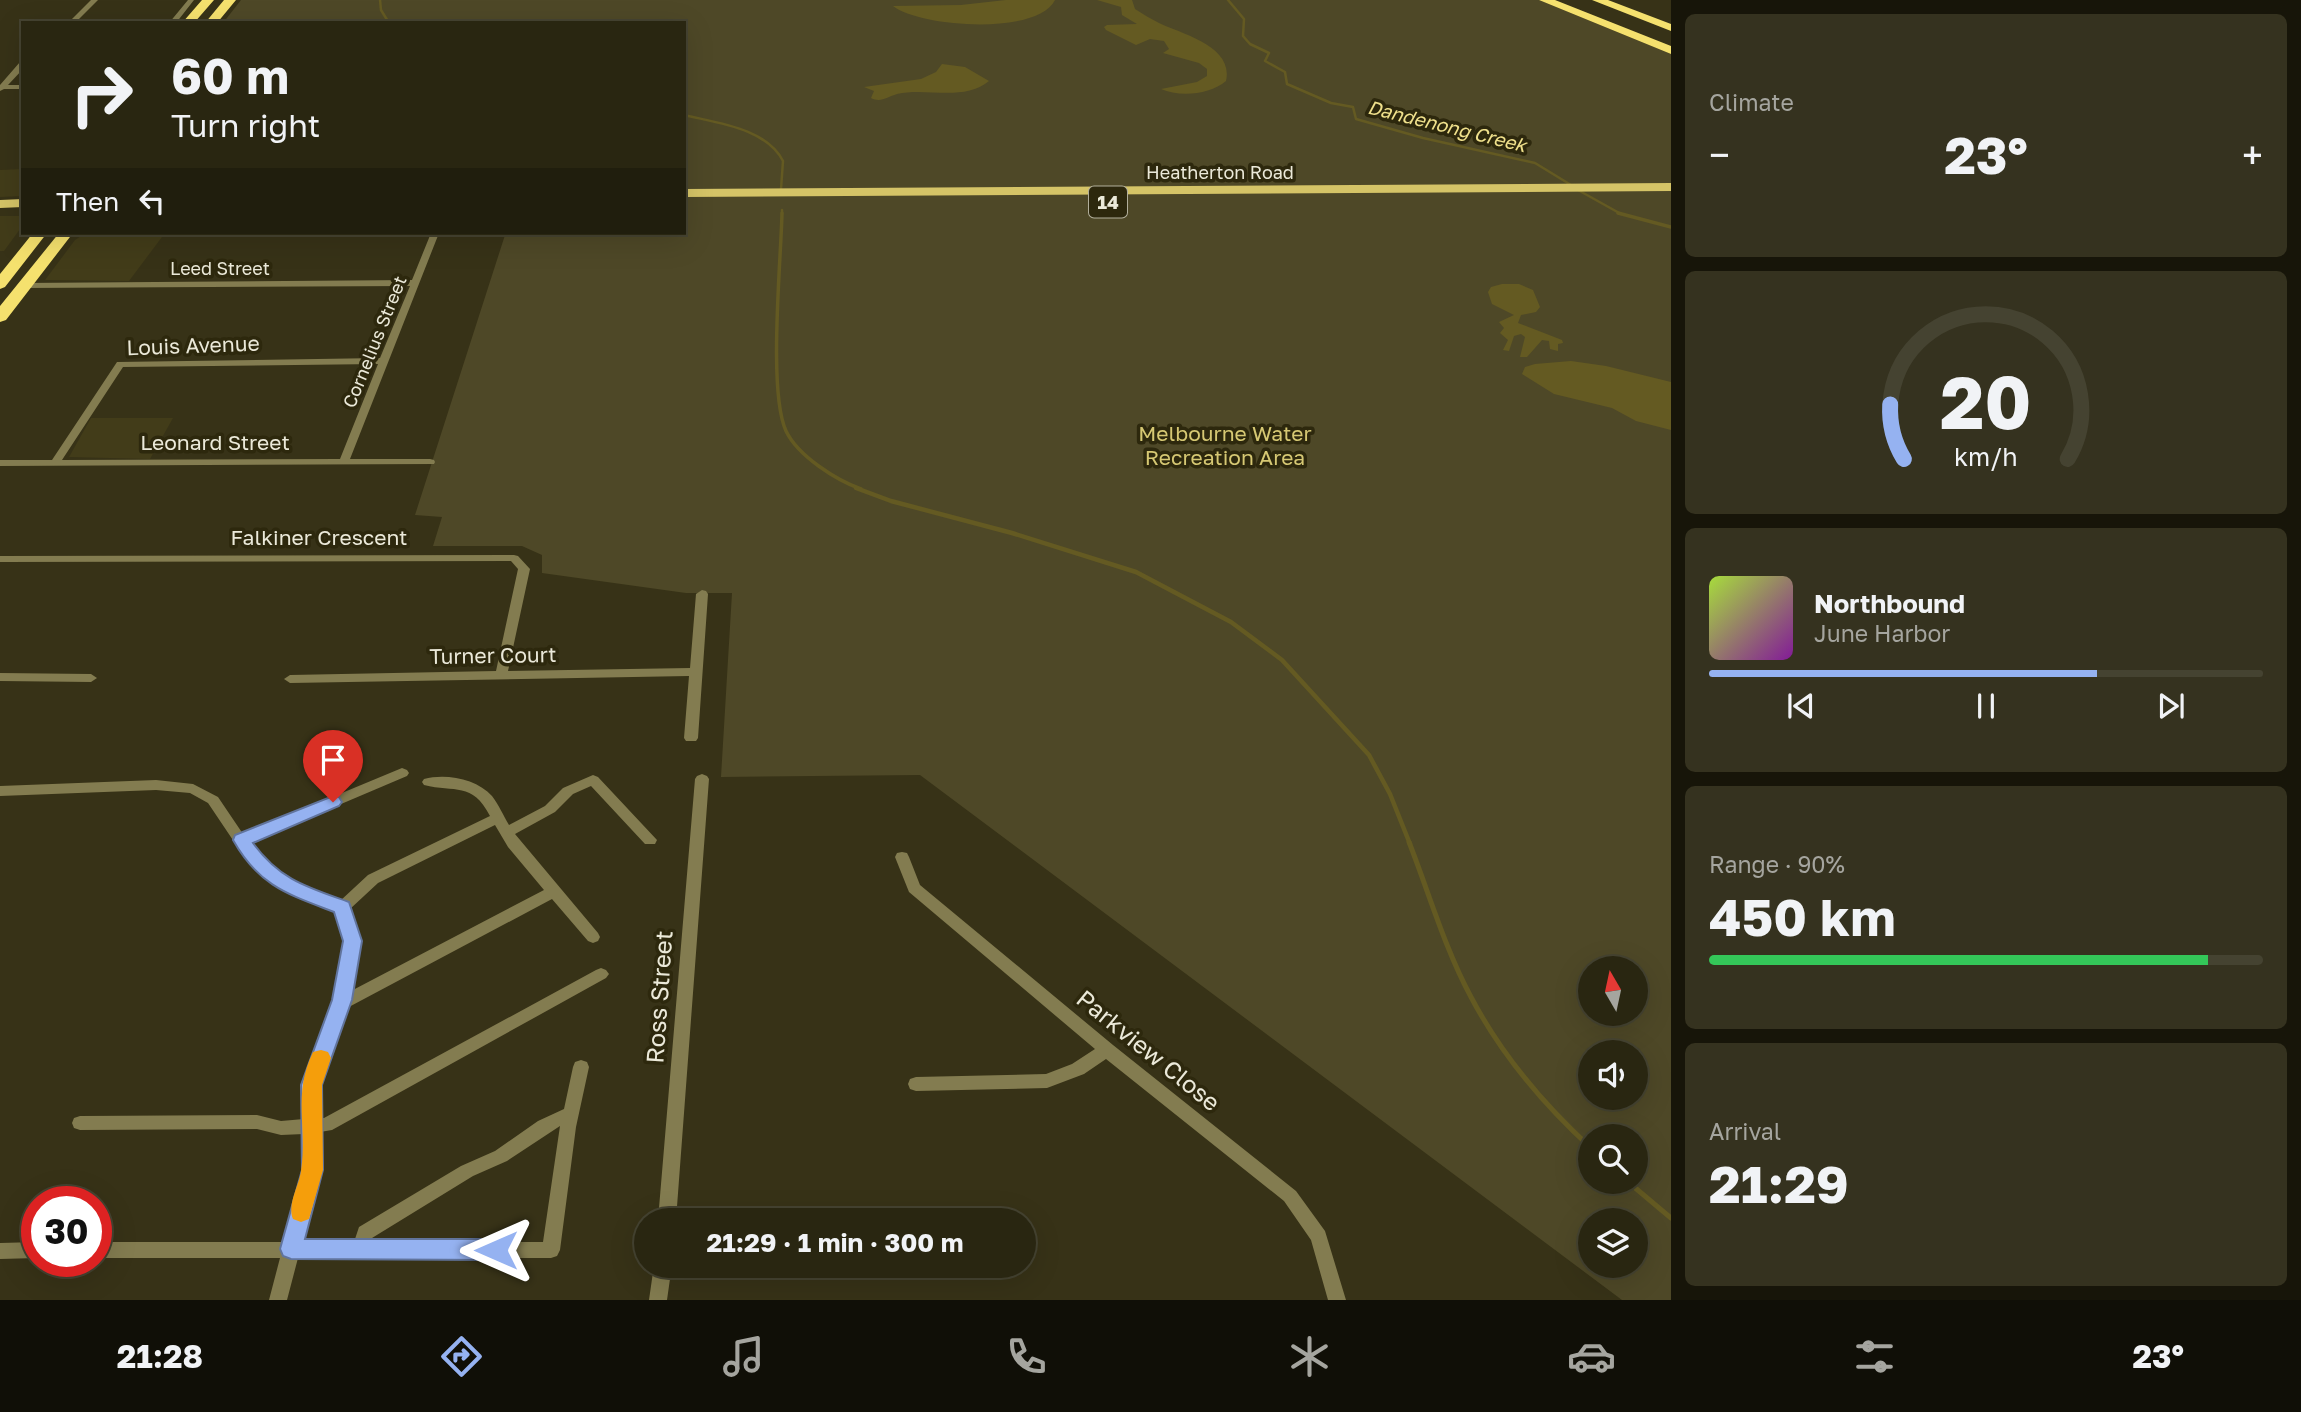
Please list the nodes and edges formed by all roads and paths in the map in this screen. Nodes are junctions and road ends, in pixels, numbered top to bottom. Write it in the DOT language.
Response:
graph roads {
  1 [pos="95,0"];
  2 [pos="191,0"];
  3 [pos="208,0"];
  4 [pos="230,0"];
  5 [pos="1545,0"];
  6 [pos="1565,0"];
  7 [pos="1598,0"];
  8 [pos="1618,0"];
  9 [pos="1671,18"];
  10 [pos="73,21"];
  11 [pos="174,21"];
  12 [pos="190,21"];
  13 [pos="213,21"];
  14 [pos="1671,28"];
  15 [pos="1671,41"];
  16 [pos="1671,50"];
  17 [pos="21,66"];
  18 [pos="21,87"];
  19 [pos="0,88"];
  20 [pos="1671,187"];
  21 [pos="686,193"];
  22 [pos="1528,194"];
  23 [pos="1671,198"];
  24 [pos="21,203"];
  25 [pos="0,204"];
  26 [pos="686,204"];
  27 [pos="0,209"];
  28 [pos="21,210"];
  29 [pos="38,235"];
  30 [pos="64,235"];
  31 [pos="434,235"];
  32 [pos="415,283"];
  33 [pos="0,284"];
  34 [pos="24,285"];
  35 [pos="0,317"];
  36 [pos="384,361"];
  37 [pos="344,462"];
  38 [pos="430,462"];
  39 [pos="0,463"];
  40 [pos="55,463"];
  41 [pos="0,559"];
  42 [pos="702,594"];
  43 [pos="696,672"];
  44 [pos="500,675"];
  45 [pos="0,677"];
  46 [pos="90,678"];
  47 [pos="290,679"];
  48 [pos="691,738"];
  49 [pos="402,773"];
  50 [pos="702,779"];
  51 [pos="429,782"];
  52 [pos="0,791"];
  53 [pos="498,818"];
  54 [pos="507,832"];
  55 [pos="242,840"];
  56 [pos="650,840"];
  57 [pos="902,857"];
  58 [pos="554,891"];
  59 [pos="342,907"];
  60 [pos="593,937"];
  61 [pos="601,974"];
  62 [pos="341,1004"];
  63 [pos="1107,1050"];
  64 [pos="581,1067"];
  65 [pos="916,1084"];
  66 [pos="571,1113"];
  67 [pos="80,1123"];
  68 [pos="312,1127"];
  69 [pos="668,1208"];
  70 [pos="291,1249"];
  71 [pos="21,1250"];
  72 [pos="112,1250"];
  73 [pos="360,1250"];
  74 [pos="0,1251"];
  75 [pos="661,1278"];
  76 [pos="278,1300"];
  77 [pos="658,1300"];
  78 [pos="1338,1300"];
  1 -- 10 [label="street"];
  2 -- 11 [label="street"];
  3 -- 12 [label="highway"];
  4 -- 13 [label="highway"];
  5 -- 16 [label="highway"];
  6 -- 15 [label="highway"];
  7 -- 14 [label="highway"];
  8 -- 9 [label="highway"];
  17 -- 19 [label="street"];
  18 -- 19 [label="street"];
  20 -- 22 [label="main road, Heatherton Road / 14"];
  21 -- 22 [label="main road, Heatherton Road / 14"];
  22 -- 23 [label="main road, Heatherton Road / 14"];
  22 -- 26 [label="main road, Heatherton Road / 14"];
  24 -- 25 [label="main road"];
  27 -- 28 [label="main road"];
  29 -- 33 [label="highway"];
  30 -- 34 [label="highway"];
  31 -- 32 [label="street, Cornelius Street"];
  32 -- 34 [label="street, Leed Street"];
  32 -- 36 [label="street, Cornelius Street"];
  34 -- 35 [label="highway"];
  36 -- 37 [label="street, Cornelius Street"];
  36 -- 40 [label="street, Louis Avenue"];
  37 -- 38 [label="street, Leonard Street"];
  37 -- 40 [label="street, Leonard Street"];
  39 -- 40 [label="street, Leonard Street"];
  41 -- 44 [label="street, Falkiner Crescent"];
  42 -- 43 [label="street"];
  43 -- 44 [label="street, Turner Court"];
  43 -- 48 [label="street"];
  44 -- 47 [label="street, Turner Court"];
  45 -- 46 [label="street"];
  49 -- 55 [label="street"];
  50 -- 69 [label="street, Ross Street"];
  51 -- 53 [label="street"];
  52 -- 55 [label="street"];
  53 -- 54 [label="street"];
  53 -- 59 [label="street"];
  54 -- 56 [label="street"];
  54 -- 58 [label="street"];
  55 -- 59 [label="street"];
  57 -- 63 [label="street, Parkview Close"];
  58 -- 60 [label="street"];
  58 -- 62 [label="street"];
  59 -- 62 [label="street"];
  61 -- 68 [label="street"];
  62 -- 68 [label="street"];
  63 -- 65 [label="street"];
  63 -- 78 [label="street, Parkview Close"];
  64 -- 66 [label="street"];
  66 -- 73 [label="street"];
  66 -- 73 [label="street"];
  67 -- 68 [label="street"];
  68 -- 70 [label="street"];
  70 -- 72 [label="street"];
  70 -- 73 [label="street"];
  70 -- 76 [label="street"];
  71 -- 74 [label="street"];
  75 -- 77 [label="street"];
}
